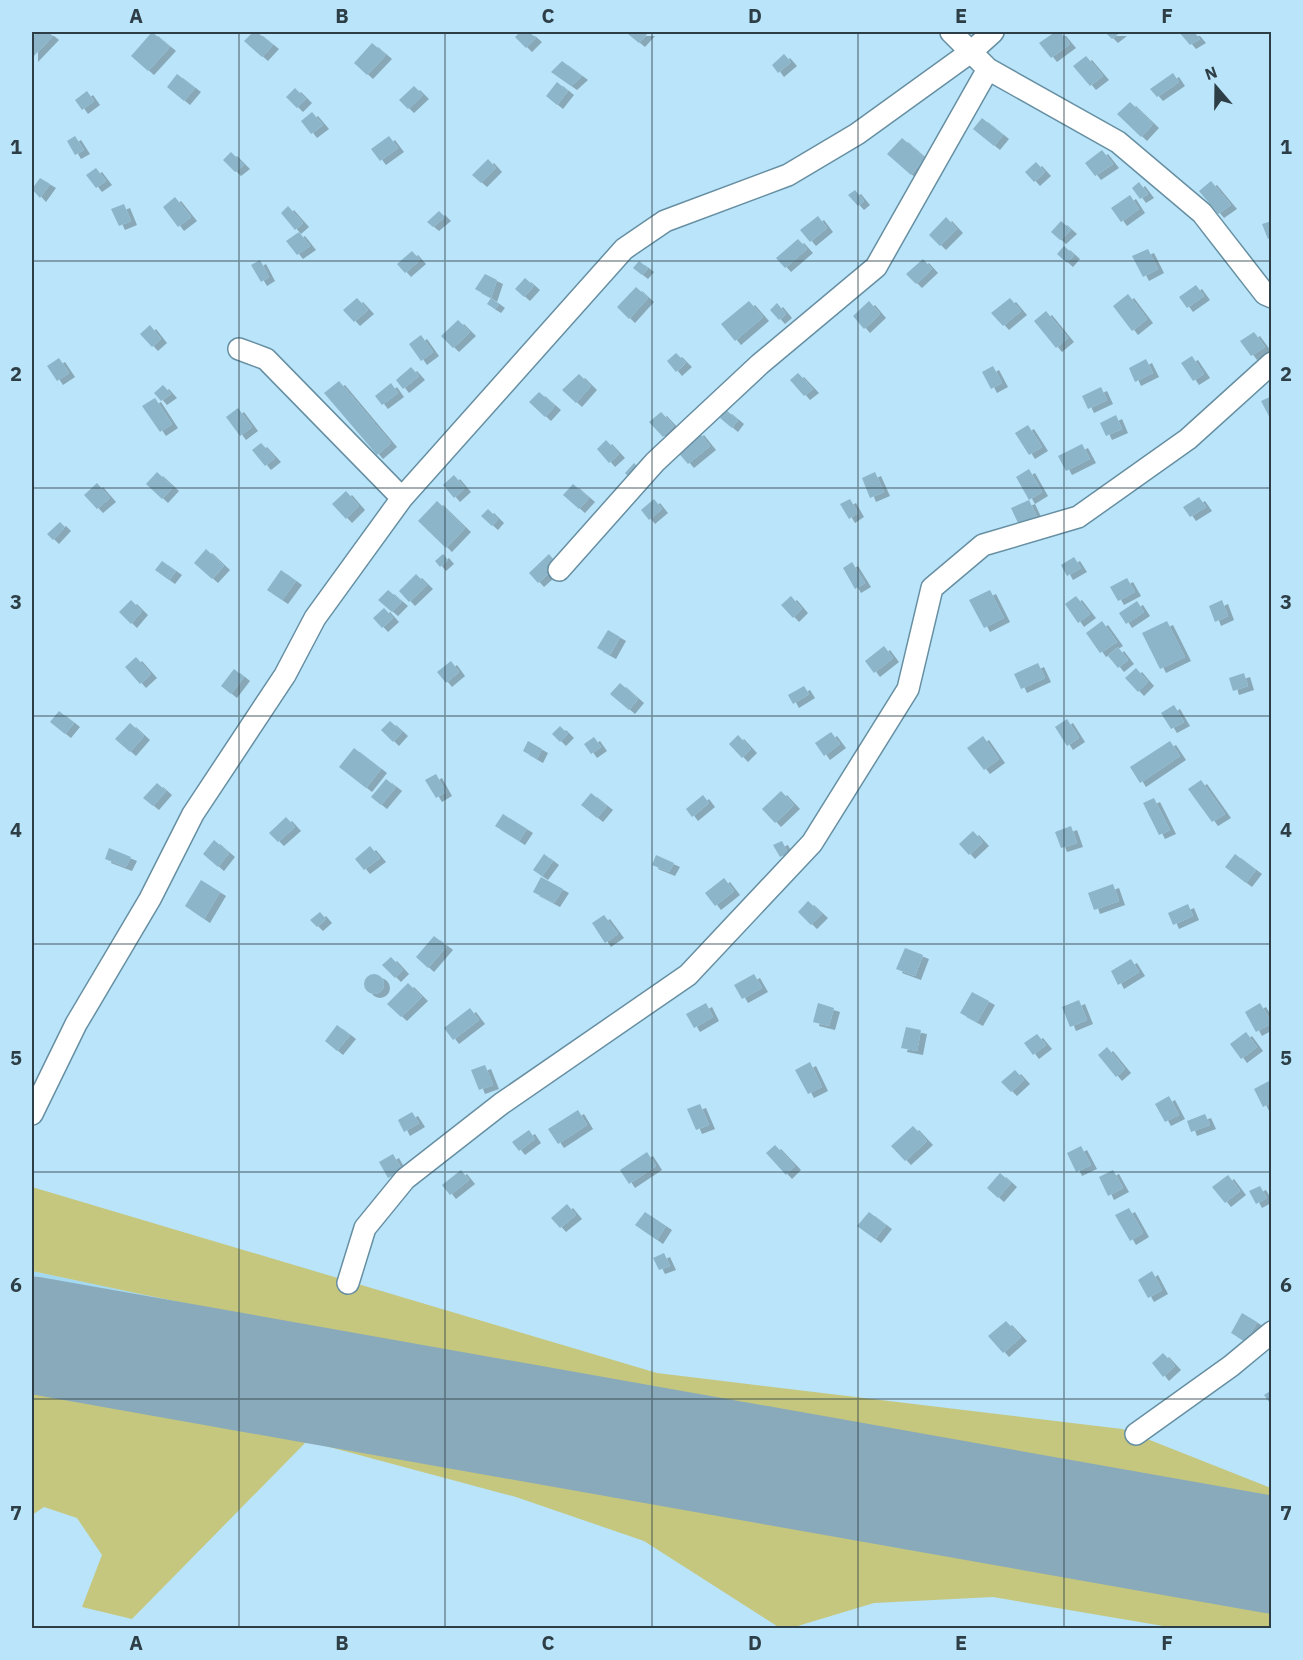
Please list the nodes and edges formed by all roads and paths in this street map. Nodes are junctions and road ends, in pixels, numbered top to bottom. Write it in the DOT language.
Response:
graph roads {
  1 [pos="951,32"];
  2 [pos="993,32"];
  3 [pos="972,51"];
  4 [pos="988,69"];
  5 [pos="1272,297"];
  6 [pos="239,349"];
  7 [pos="1272,363"];
  8 [pos="402,498"];
  9 [pos="559,570"];
  10 [pos="32,1114"];
  11 [pos="348,1283"];
  12 [pos="1272,1332"];
  13 [pos="1136,1434"];
  1 -- 3 [label="street"];
  2 -- 3 [label="street"];
  3 -- 4 [label="street"];
  3 -- 8 [label="street"];
  4 -- 5 [label="street"];
  4 -- 9 [label="street"];
  6 -- 8 [label="street"];
  7 -- 11 [label="street"];
  8 -- 10 [label="street"];
  12 -- 13 [label="street"];
}
